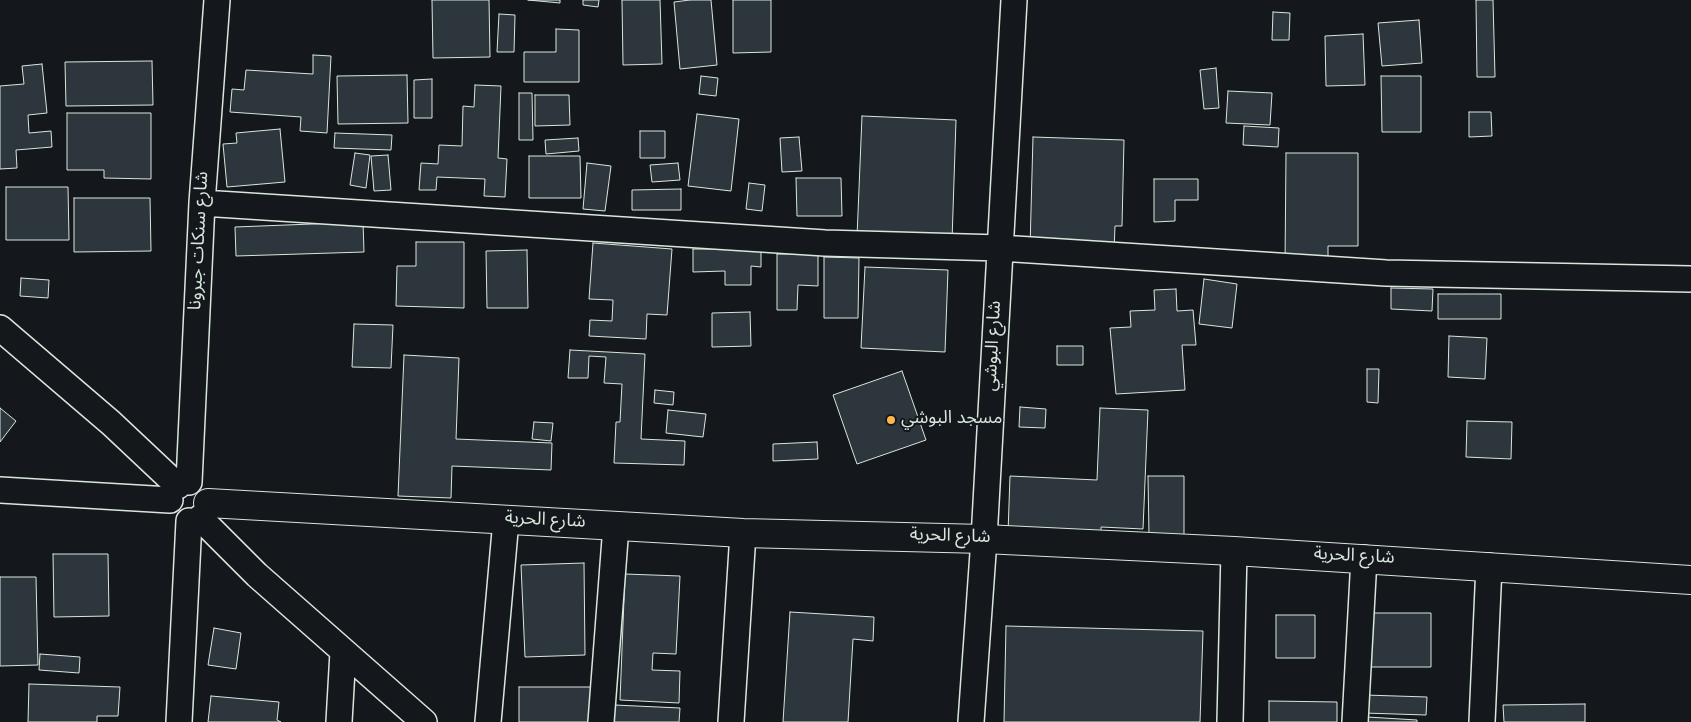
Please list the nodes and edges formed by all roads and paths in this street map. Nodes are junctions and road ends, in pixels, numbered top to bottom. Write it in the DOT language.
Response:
graph roads {
  1 [pos="217,0"];
  2 [pos="1014,0"];
  3 [pos="202,204"];
  4 [pos="1000,248"];
  5 [pos="1691,279"];
  6 [pos="0,328"];
  7 [pos="179,489"];
  8 [pos="0,490"];
  9 [pos="199,514"];
  10 [pos="506,520"];
  11 [pos="616,526"];
  12 [pos="744,532"];
  13 [pos="984,539"];
  14 [pos="1234,551"];
  15 [pos="1364,558"];
  16 [pos="1489,566"];
  17 [pos="1691,580"];
  18 [pos="343,652"];
  19 [pos="179,722"];
  20 [pos="339,722"];
  21 [pos="424,722"];
  22 [pos="488,722"];
  23 [pos="600,722"];
  24 [pos="731,722"];
  25 [pos="972,722"];
  26 [pos="1230,722"];
  27 [pos="1355,722"];
  28 [pos="1482,722"];
  1 -- 3 [label="street, شارع سنكات جبرونا"];
  2 -- 4 [label="street, شارع البوشي"];
  3 -- 4 [label="street"];
  3 -- 7 [label="street, شارع سنكات جبرونا"];
  4 -- 5 [label="street"];
  4 -- 13 [label="street, شارع البوشي"];
  6 -- 7 [label="street"];
  7 -- 8 [label="street"];
  7 -- 9 [label="street"];
  7 -- 9 [label="street"];
  9 -- 10 [label="street, شارع الحرية"];
  9 -- 18 [label="street"];
  9 -- 19 [label="street"];
  10 -- 11 [label="street, شارع الحرية"];
  10 -- 22 [label="street"];
  11 -- 12 [label="street, شارع الحرية"];
  11 -- 23 [label="street"];
  12 -- 13 [label="street, شارع الحرية"];
  12 -- 24 [label="street"];
  13 -- 14 [label="street, شارع الحرية"];
  13 -- 25 [label="street, شارع البوشي"];
  14 -- 15 [label="street, شارع الحرية"];
  14 -- 26 [label="street"];
  15 -- 16 [label="street, شارع الحرية"];
  15 -- 27 [label="street"];
  16 -- 17 [label="street, شارع الحرية"];
  16 -- 28 [label="street"];
  18 -- 20 [label="street"];
  18 -- 21 [label="street"];
}
